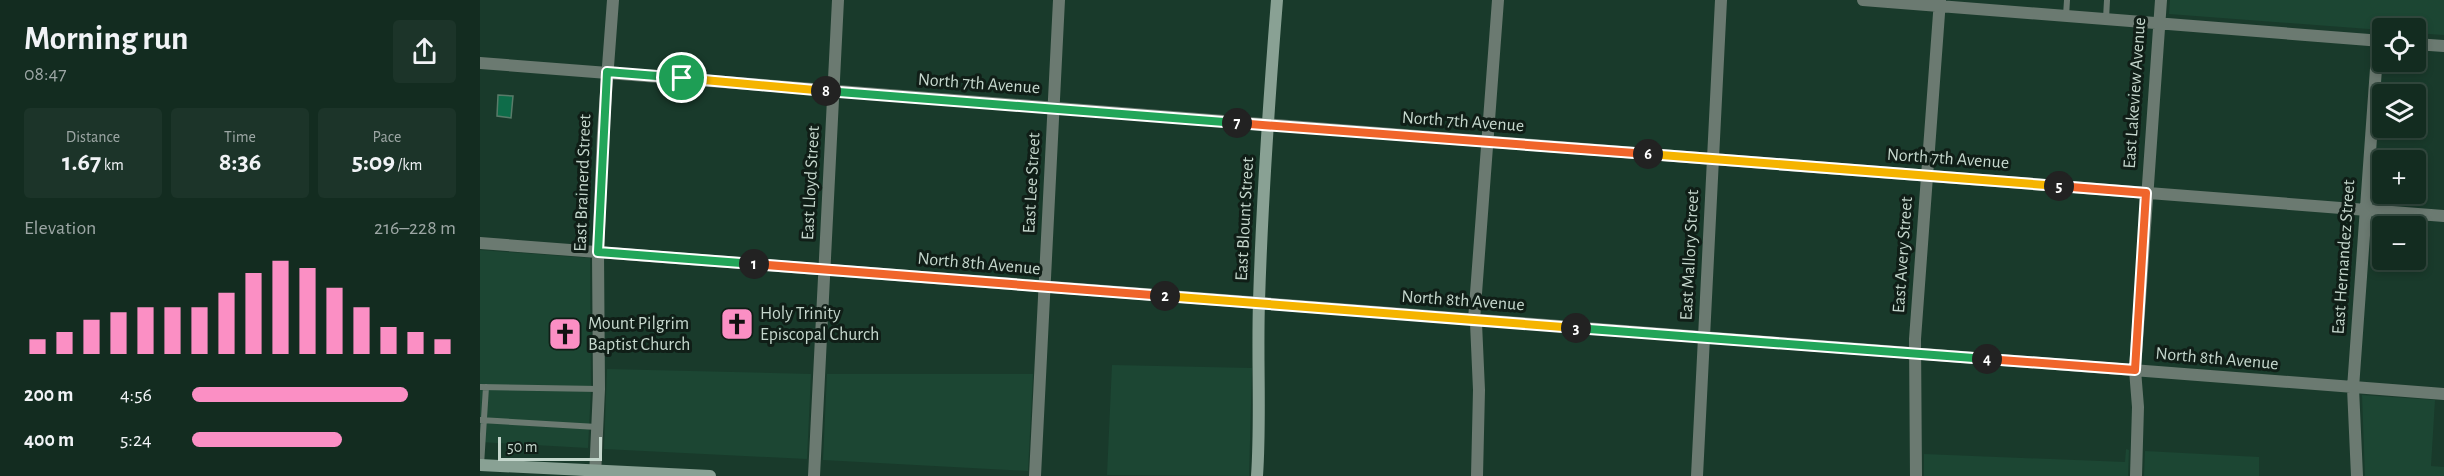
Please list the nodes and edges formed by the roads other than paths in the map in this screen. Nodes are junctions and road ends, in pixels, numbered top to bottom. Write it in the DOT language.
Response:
graph roads {
  1 [pos="613,0"];
  2 [pos="838,0"];
  3 [pos="1059,0"];
  4 [pos="1277,0"];
  5 [pos="1498,0"];
  6 [pos="1721,0"];
  7 [pos="1863,0"];
  8 [pos="2067,0"];
  9 [pos="2107,0"];
  10 [pos="2161,0"];
  11 [pos="1939,3"];
  12 [pos="2066,16"];
  13 [pos="2106,19"];
  14 [pos="2159,23"];
  15 [pos="2372,40"];
  16 [pos="2426,45"];
  17 [pos="2444,46"];
  18 [pos="480,63"];
  19 [pos="607,72"];
  20 [pos="2377,72"];
  21 [pos="834,91"];
  22 [pos="1054,108"];
  23 [pos="1268,125"];
  24 [pos="1487,142"];
  25 [pos="1713,159"];
  26 [pos="1926,176"];
  27 [pos="2146,193"];
  28 [pos="2365,210"];
  29 [pos="2444,216"];
  30 [pos="480,243"];
  31 [pos="598,252"];
  32 [pos="825,269"];
  33 [pos="1045,287"];
  34 [pos="1258,304"];
  35 [pos="1474,320"];
  36 [pos="1704,338"];
  37 [pos="1915,354"];
  38 [pos="2135,370"];
  39 [pos="483,387"];
  40 [pos="2353,388"];
  41 [pos="599,389"];
  42 [pos="2444,394"];
  43 [pos="482,420"];
  44 [pos="597,427"];
  45 [pos="481,465"];
  46 [pos="595,473"];
  47 [pos="710,476"];
  48 [pos="814,476"];
  49 [pos="1035,476"];
  50 [pos="1257,476"];
  51 [pos="1477,476"];
  52 [pos="1696,476"];
  53 [pos="1916,476"];
  54 [pos="2136,476"];
  55 [pos="2357,476"];
  1 -- 19 [label="street, East Brainerd Street"];
  2 -- 21 [label="street, East Lloyd Street"];
  3 -- 22 [label="street, East Lee Street"];
  4 -- 23 [label="street, East Blount Street"];
  5 -- 24 [label="street"];
  6 -- 25 [label="street, East Mallory Street"];
  7 -- 11 [label="street"];
  8 -- 12 [label="lane"];
  9 -- 13 [label="lane"];
  10 -- 14 [label="street, East Lakeview Avenue"];
  11 -- 12 [label="street"];
  11 -- 26 [label="street, East Avery Street"];
  12 -- 13 [label="street"];
  13 -- 14 [label="street"];
  14 -- 15 [label="street"];
  14 -- 27 [label="street, East Lakeview Avenue"];
  16 -- 17 [label="street"];
  18 -- 19 [label="street, North 7th Avenue"];
  19 -- 21 [label="street, North 7th Avenue"];
  19 -- 31 [label="street, East Brainerd Street"];
  20 -- 28 [label="street, East Hernandez Street"];
  21 -- 22 [label="street, North 7th Avenue"];
  21 -- 32 [label="street, East Lloyd Street"];
  22 -- 23 [label="street, North 7th Avenue"];
  22 -- 33 [label="street, East Lee Street"];
  23 -- 24 [label="street, North 7th Avenue"];
  23 -- 34 [label="street, East Blount Street"];
  24 -- 25 [label="street, North 7th Avenue"];
  24 -- 35 [label="street"];
  25 -- 26 [label="street, North 7th Avenue"];
  25 -- 36 [label="street, East Mallory Street"];
  26 -- 27 [label="street, North 7th Avenue"];
  26 -- 37 [label="street, East Avery Street"];
  27 -- 28 [label="street, North 7th Avenue"];
  27 -- 38 [label="street, East Lakeview Avenue"];
  28 -- 29 [label="street, North 7th Avenue"];
  28 -- 40 [label="street, East Hernandez Street"];
  30 -- 31 [label="street, North 8th Avenue"];
  31 -- 32 [label="street, North 8th Avenue"];
  31 -- 41 [label="street, East Brainerd Street"];
  32 -- 33 [label="street, North 8th Avenue"];
  32 -- 48 [label="street, East Lloyd Street"];
  33 -- 34 [label="street, North 8th Avenue"];
  33 -- 49 [label="street, East Lee Street"];
  34 -- 35 [label="street, North 8th Avenue"];
  34 -- 50 [label="street, East Blount Street"];
  35 -- 36 [label="street, North 8th Avenue"];
  35 -- 51 [label="street"];
  36 -- 37 [label="street, North 8th Avenue"];
  36 -- 52 [label="street, East Mallory Street"];
  37 -- 38 [label="street, North 8th Avenue"];
  37 -- 53 [label="street, East Avery Street"];
  38 -- 40 [label="street, North 8th Avenue"];
  38 -- 54 [label="street, East Lakeview Avenue"];
  39 -- 41 [label="lane"];
  39 -- 43 [label="lane"];
  40 -- 42 [label="street, North 8th Avenue"];
  40 -- 55 [label="street, East Hernandez Street"];
  41 -- 44 [label="street, East Brainerd Street"];
  43 -- 44 [label="lane"];
  43 -- 45 [label="lane"];
  44 -- 46 [label="street, East Brainerd Street"];
  45 -- 46 [label="street"];
  46 -- 47 [label="street"];
}
